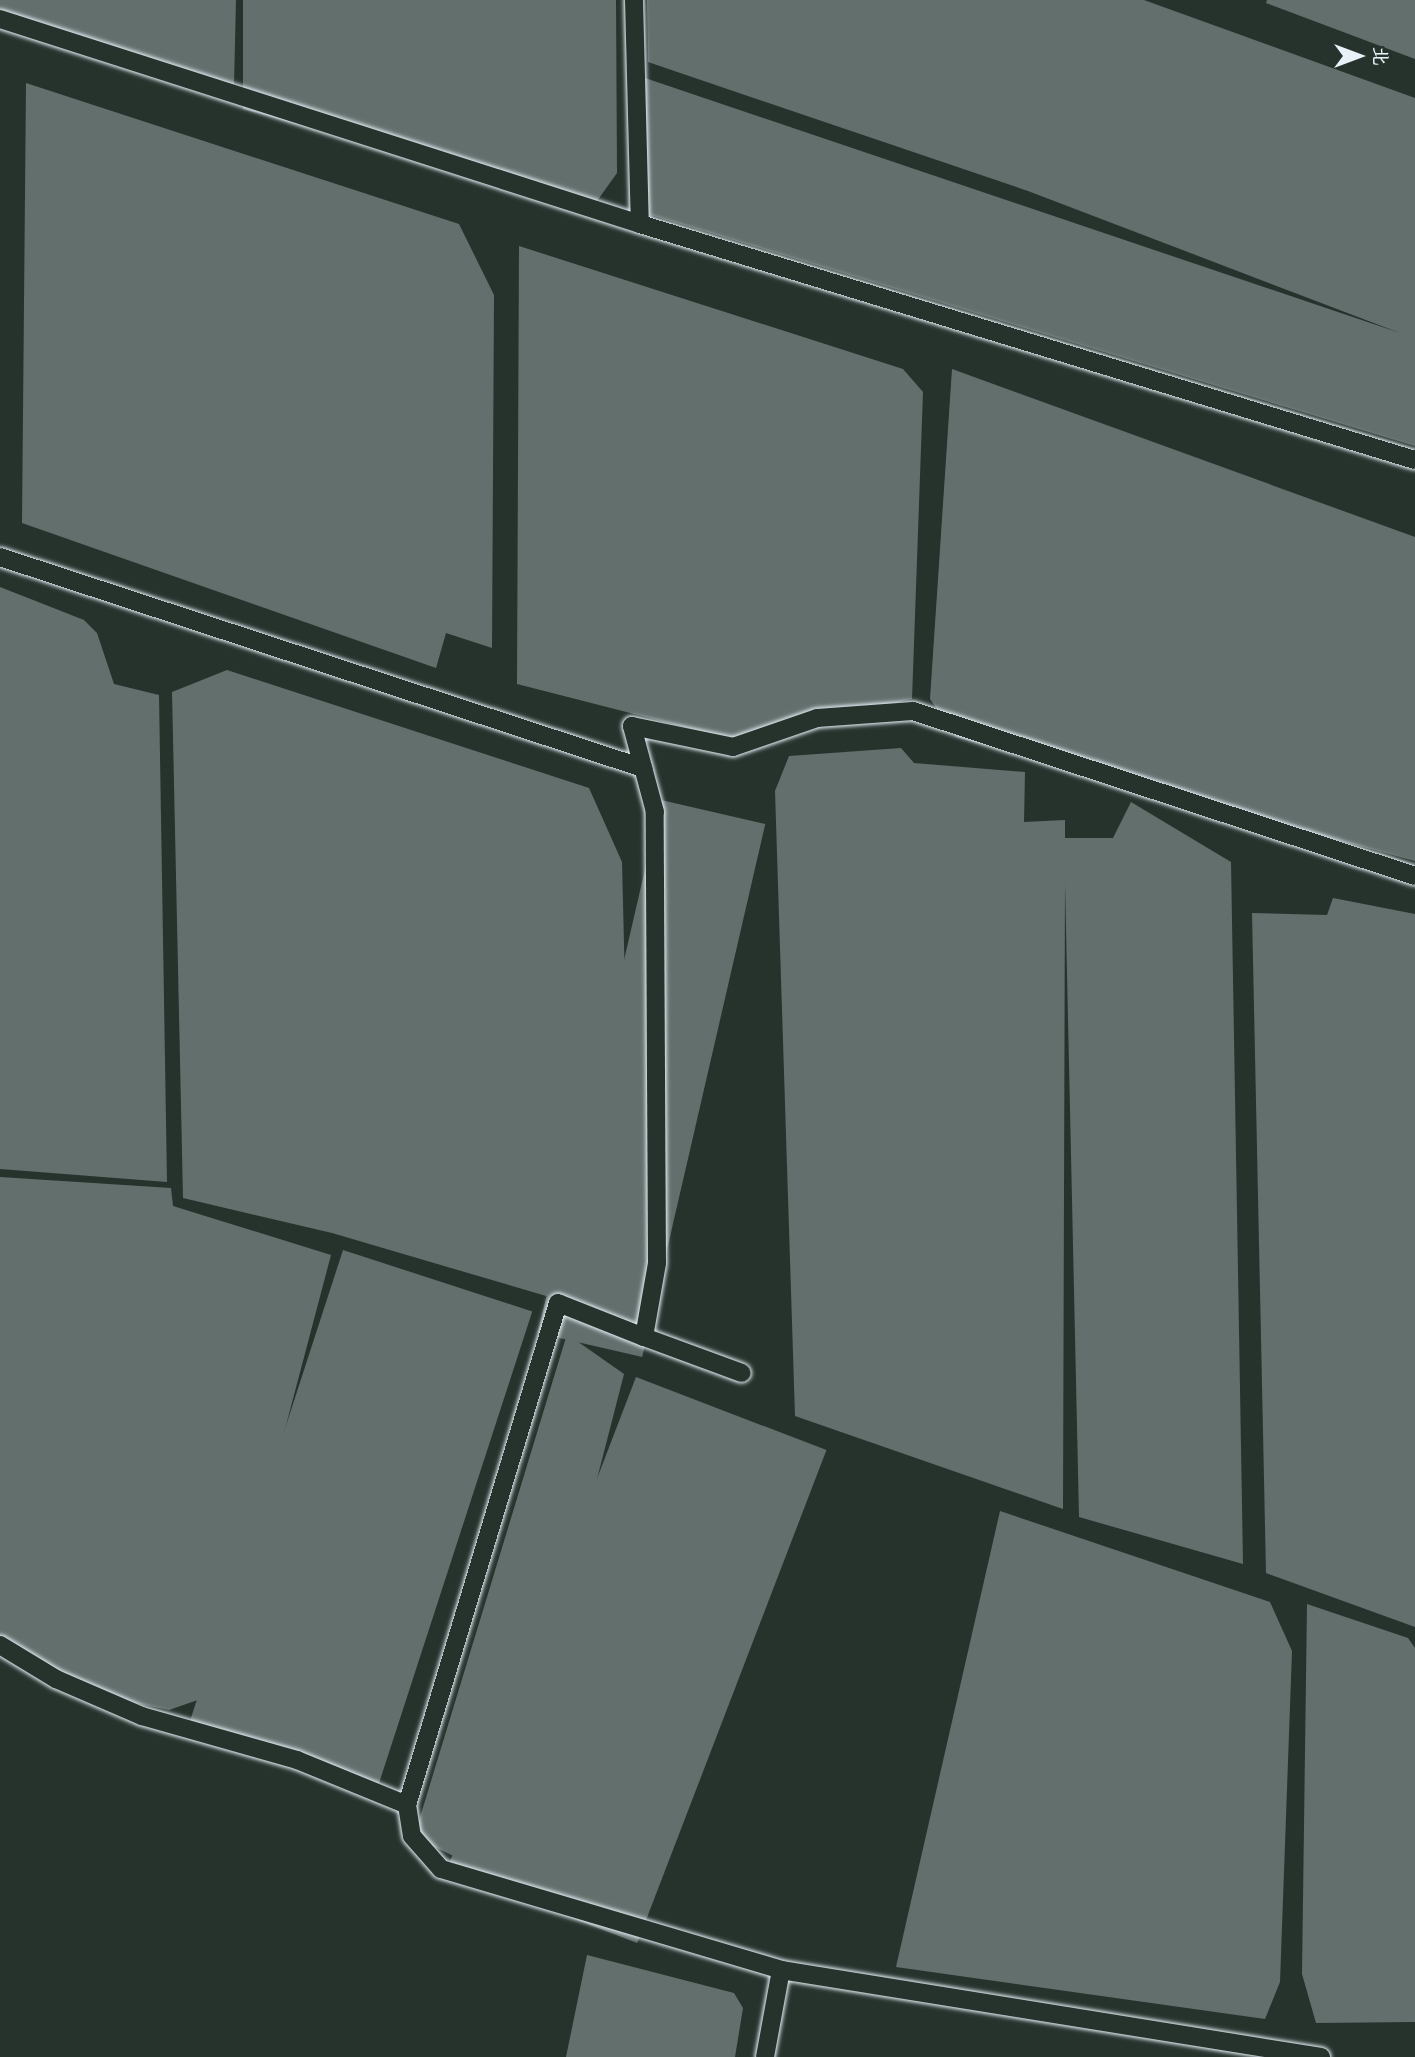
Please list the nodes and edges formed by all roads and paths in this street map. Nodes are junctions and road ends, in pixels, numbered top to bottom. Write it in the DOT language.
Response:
graph roads {
  1 [pos="634,0"];
  2 [pos="0,19"];
  3 [pos="640,224"];
  4 [pos="1415,460"];
  5 [pos="0,557"];
  6 [pos="643,768"];
  7 [pos="1415,876"];
  8 [pos="644,1337"];
  9 [pos="742,1373"];
  10 [pos="0,1645"];
  11 [pos="407,1805"];
  12 [pos="781,1970"];
  13 [pos="765,2057"];
  14 [pos="1321,2057"];
  1 -- 3 [label="lane"];
  2 -- 3 [label="lane"];
  3 -- 4 [label="lane"];
  5 -- 6 [label="lane"];
  6 -- 7 [label="lane"];
  6 -- 8 [label="lane"];
  8 -- 9 [label="lane"];
  8 -- 11 [label="lane"];
  10 -- 11 [label="lane"];
  11 -- 12 [label="lane"];
  12 -- 13 [label="lane"];
  12 -- 14 [label="lane"];
}
